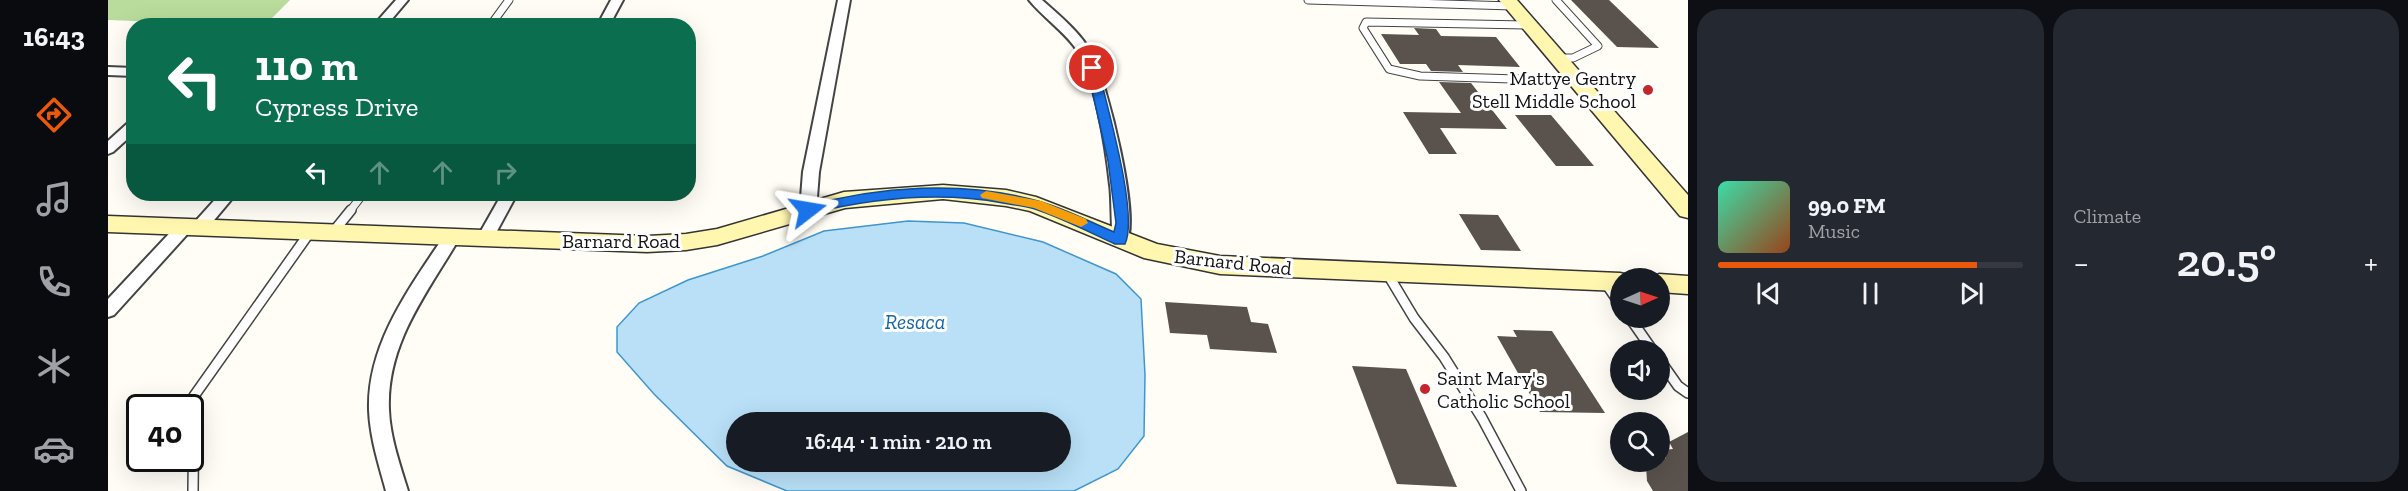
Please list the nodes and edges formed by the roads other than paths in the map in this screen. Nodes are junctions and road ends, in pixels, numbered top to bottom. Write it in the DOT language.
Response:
graph roads {
  1 [pos="402,0"];
  2 [pos="509,0"];
  3 [pos="617,0"];
  4 [pos="844,0"];
  5 [pos="1035,0"];
  6 [pos="1308,0"];
  7 [pos="1556,0"];
  8 [pos="1511,3"];
  9 [pos="386,18"];
  10 [pos="496,18"];
  11 [pos="607,18"];
  12 [pos="1530,25"];
  13 [pos="1558,58"];
  14 [pos="108,71"];
  15 [pos="126,72"];
  16 [pos="1578,81"];
  17 [pos="126,132"];
  18 [pos="110,146"];
  19 [pos="220,201"];
  20 [pos="358,201"];
  21 [pos="505,201"];
  22 [pos="808,210"];
  23 [pos="1688,210"];
  24 [pos="108,224"];
  25 [pos="192,227"];
  26 [pos="310,231"];
  27 [pos="334,232"];
  28 [pos="452,237"];
  29 [pos="485,238"];
  30 [pos="1120,240"];
  31 [pos="1387,273"];
  32 [pos="1610,282"];
  33 [pos="1670,284"];
  34 [pos="1688,285"];
  35 [pos="108,310"];
  36 [pos="1670,375"];
  37 [pos="1688,393"];
  38 [pos="194,491"];
  39 [pos="397,491"];
  40 [pos="1521,491"];
  1 -- 9 [label="street"];
  2 -- 10 [label="lane"];
  3 -- 11 [label="street"];
  4 -- 22 [label="street"];
  5 -- 30 [label="street"];
  6 -- 8 [label="lane"];
  7 -- 13 [label="lane"];
  8 -- 12 [label="street"];
  12 -- 13 [label="street"];
  12 -- 16 [label="lane"];
  13 -- 16 [label="street"];
  14 -- 15 [label="street"];
  16 -- 23 [label="street"];
  17 -- 18 [label="street"];
  19 -- 25 [label="street"];
  20 -- 27 [label="lane"];
  21 -- 29 [label="street"];
  22 -- 29 [label="street, Barnard Road"];
  22 -- 30 [label="street, Barnard Road"];
  24 -- 25 [label="street, Barnard Road"];
  25 -- 26 [label="street, Barnard Road"];
  25 -- 35 [label="street"];
  26 -- 27 [label="street, Barnard Road"];
  26 -- 38 [label="lane"];
  27 -- 28 [label="street, Barnard Road"];
  28 -- 29 [label="street, Barnard Road"];
  28 -- 39 [label="street"];
  30 -- 31 [label="street, Barnard Road"];
  31 -- 32 [label="street, Barnard Road"];
  31 -- 40 [label="lane"];
  33 -- 34 [label="street"];
  36 -- 37 [label="lane"];
}
